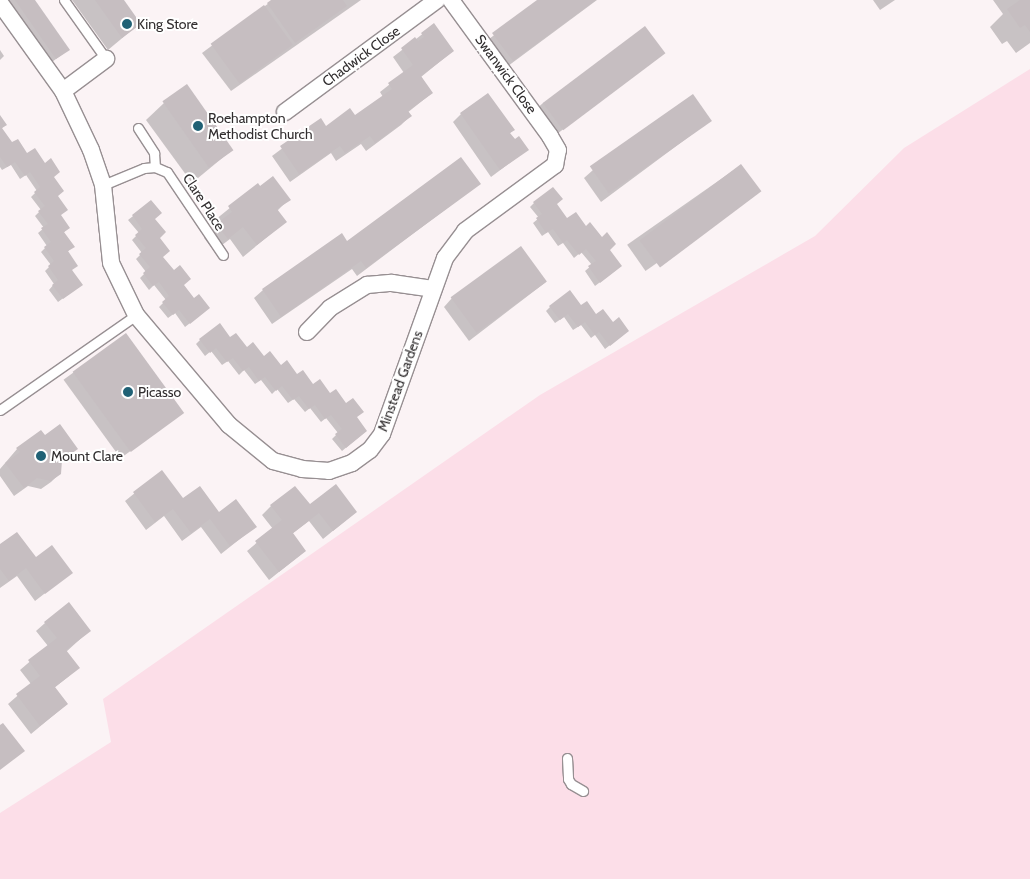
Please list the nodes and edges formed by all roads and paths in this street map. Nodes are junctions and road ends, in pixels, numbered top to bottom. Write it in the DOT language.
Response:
graph roads {
  1 [pos="64,0"];
  2 [pos="437,0"];
  3 [pos="450,0"];
  4 [pos="0,3"];
  5 [pos="106,59"];
  6 [pos="63,91"];
  7 [pos="285,112"];
  8 [pos="138,128"];
  9 [pos="558,150"];
  10 [pos="155,167"];
  11 [pos="102,184"];
  12 [pos="223,255"];
  13 [pos="433,290"];
  14 [pos="136,315"];
  15 [pos="307,332"];
  16 [pos="0,410"];
  17 [pos="568,758"];
  18 [pos="583,791"];
  1 -- 5 [label="lane"];
  2 -- 7 [label="street, Chadwick Close"];
  3 -- 9 [label="street, Swanwick Close"];
  4 -- 6 [label="street, Minstead Gardens"];
  5 -- 6 [label="street"];
  6 -- 11 [label="street, Minstead Gardens"];
  8 -- 10 [label="lane"];
  9 -- 13 [label="street, Minstead Gardens"];
  10 -- 11 [label="lane"];
  10 -- 12 [label="lane, Clare Place"];
  11 -- 14 [label="street, Minstead Gardens"];
  13 -- 14 [label="street, Minstead Gardens"];
  13 -- 15 [label="street"];
  14 -- 16 [label="lane"];
  17 -- 18 [label="lane"];
}
